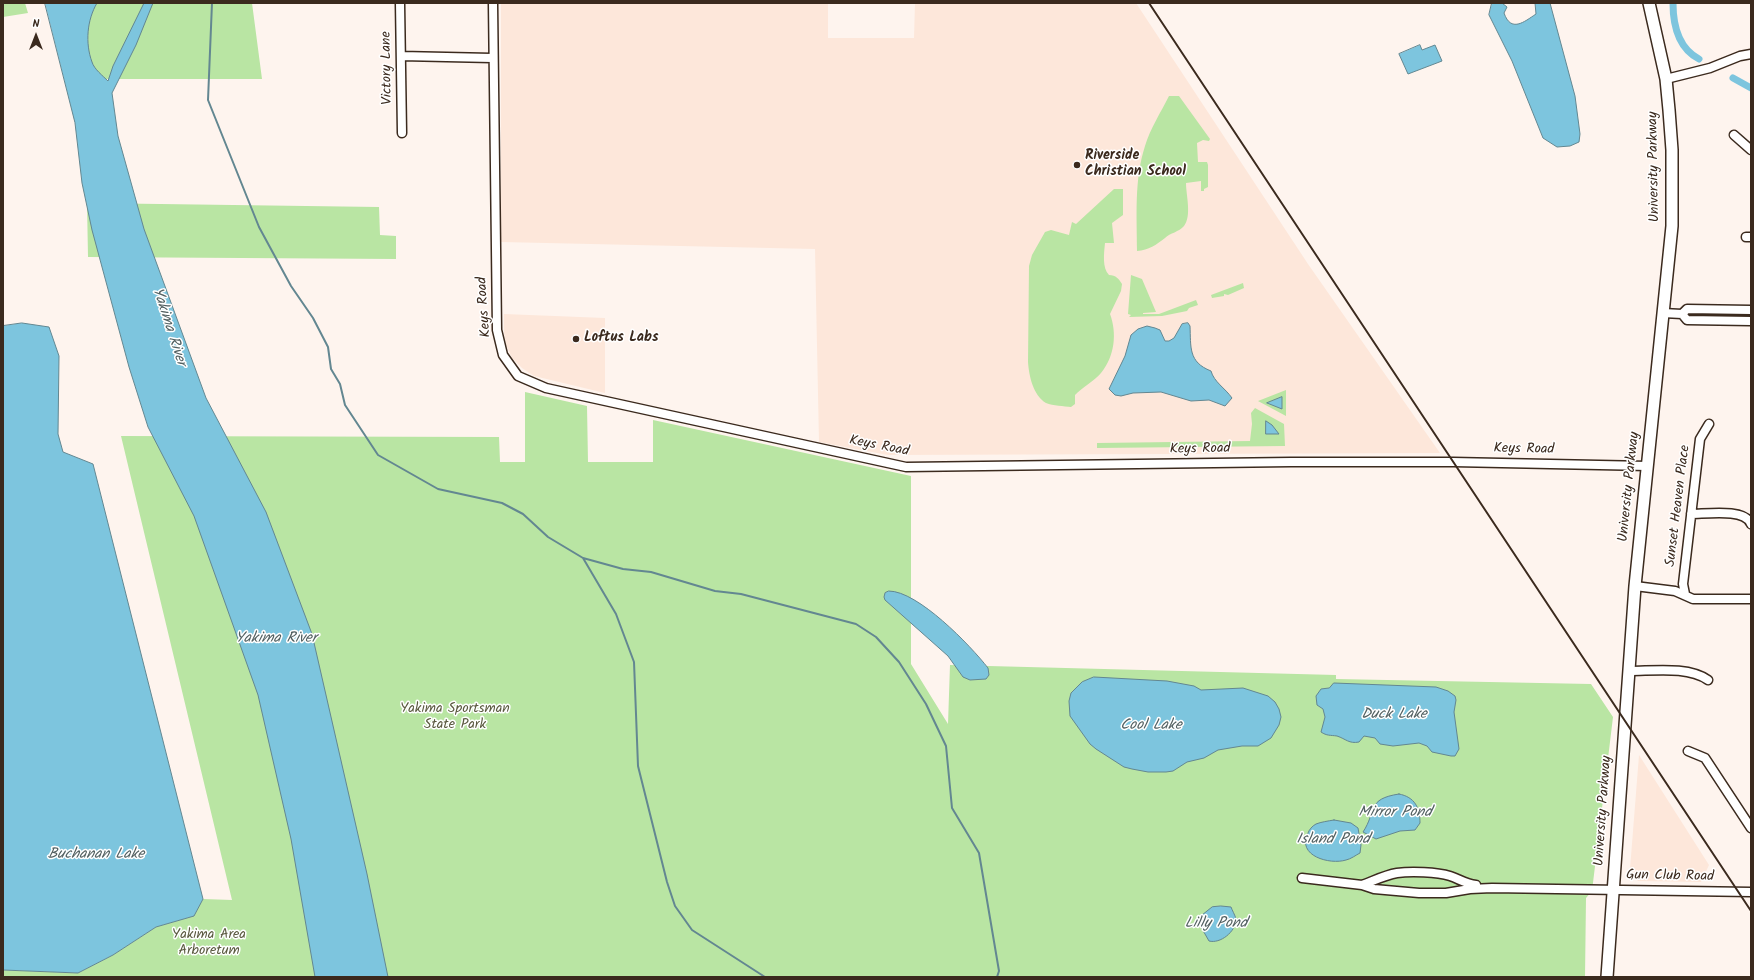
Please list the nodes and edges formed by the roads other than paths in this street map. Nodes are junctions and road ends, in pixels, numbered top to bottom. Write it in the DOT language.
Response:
graph roads {
  1 [pos="400,3"];
  2 [pos="493,3"];
  3 [pos="1649,3"];
  4 [pos="1751,54"];
  5 [pos="401,56"];
  6 [pos="492,58"];
  7 [pos="1666,79"];
  8 [pos="402,133"];
  9 [pos="1734,135"];
  10 [pos="1751,150"];
  11 [pos="1732,310"];
  12 [pos="1751,310"];
  13 [pos="1663,313"];
  14 [pos="1682,314"];
  15 [pos="1732,321"];
  16 [pos="1751,321"];
  17 [pos="1709,424"];
  18 [pos="1648,466"];
  19 [pos="1691,514"];
  20 [pos="1751,524"];
  21 [pos="1635,586"];
  22 [pos="1685,594"];
  23 [pos="1751,599"];
  24 [pos="1629,671"];
  25 [pos="1708,680"];
  26 [pos="1688,751"];
  27 [pos="1751,828"];
  28 [pos="1302,878"];
  29 [pos="1362,885"];
  30 [pos="1492,888"];
  31 [pos="1614,889"];
  32 [pos="1751,892"];
  33 [pos="1607,977"];
  1 -- 5 [label="street, Victory Lane"];
  2 -- 6 [label="street, Keys Road"];
  3 -- 7 [label="main road, University Parkway"];
  4 -- 7 [label="street"];
  5 -- 6 [label="street"];
  5 -- 8 [label="street, Victory Lane"];
  6 -- 18 [label="street, Keys Road"];
  7 -- 13 [label="main road, University Parkway"];
  9 -- 10 [label="street"];
  11 -- 12 [label="street"];
  11 -- 14 [label="street"];
  11 -- 15 [label="street"];
  13 -- 14 [label="street"];
  13 -- 18 [label="main road, University Parkway"];
  14 -- 15 [label="street"];
  15 -- 16 [label="street"];
  17 -- 19 [label="street, Sunset Heaven Place"];
  18 -- 21 [label="main road, University Parkway"];
  19 -- 20 [label="street"];
  19 -- 22 [label="street, Sunset Heaven Place"];
  21 -- 22 [label="street"];
  21 -- 24 [label="main road, University Parkway"];
  22 -- 23 [label="street"];
  24 -- 25 [label="street"];
  24 -- 31 [label="main road, University Parkway"];
  26 -- 27 [label="street"];
  28 -- 29 [label="street, Gun Club Road"];
  29 -- 30 [label="street, Gun Club Road"];
  29 -- 30 [label="street, Gun Club Road"];
  30 -- 31 [label="street, Gun Club Road"];
  31 -- 32 [label="street, Gun Club Road"];
  31 -- 33 [label="main road, University Parkway"];
}
